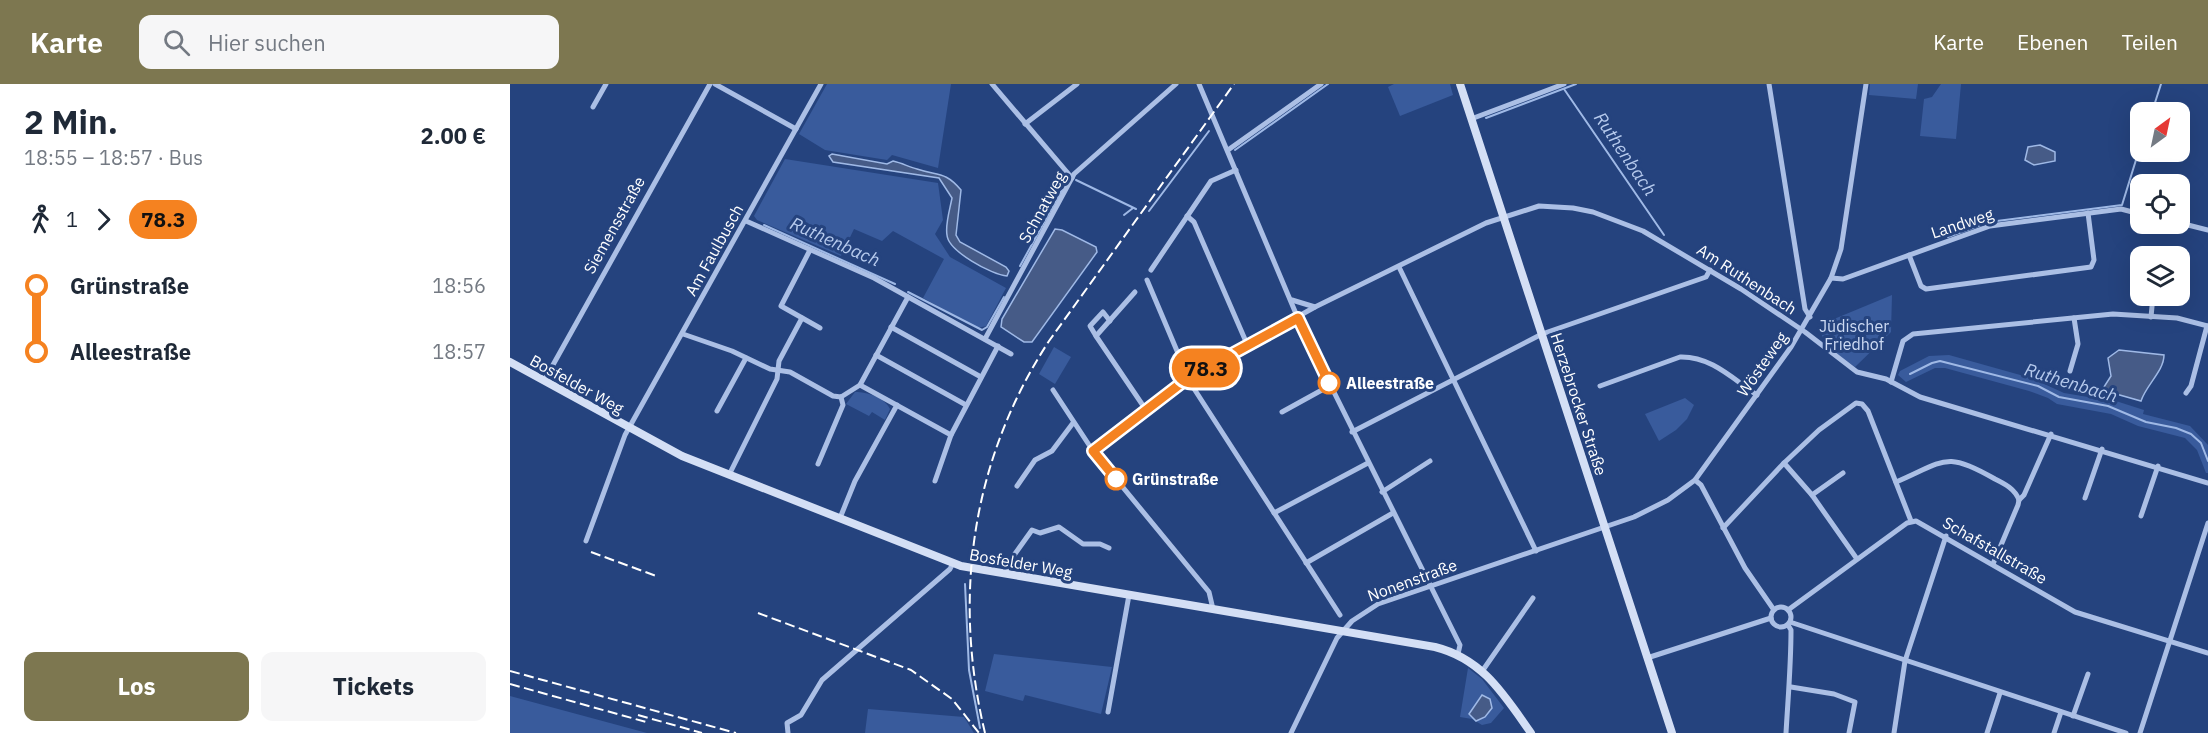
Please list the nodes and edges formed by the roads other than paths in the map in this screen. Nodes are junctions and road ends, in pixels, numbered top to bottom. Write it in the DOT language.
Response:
graph roads {
  1 [pos="606,84"];
  2 [pos="710,84"];
  3 [pos="715,84"];
  4 [pos="821,84"];
  5 [pos="992,84"];
  6 [pos="1077,84"];
  7 [pos="1176,84"];
  8 [pos="1199,84"];
  9 [pos="1321,84"];
  10 [pos="1460,84"];
  11 [pos="1564,84"];
  12 [pos="1769,84"];
  13 [pos="1866,84"];
  14 [pos="593,106"];
  15 [pos="1471,119"];
  16 [pos="1025,124"];
  17 [pos="796,129"];
  18 [pos="1228,150"];
  19 [pos="1236,170"];
  20 [pos="1072,178"];
  21 [pos="2130,211"];
  22 [pos="2088,213"];
  23 [pos="1187,216"];
  24 [pos="1502,217"];
  25 [pos="746,221"];
  26 [pos="2190,226"];
  27 [pos="2208,230"];
  28 [pos="810,250"];
  29 [pos="1909,255"];
  30 [pos="1399,267"];
  31 [pos="1151,270"];
  32 [pos="1710,270"];
  33 [pos="1831,278"];
  34 [pos="1147,280"];
  35 [pos="1135,292"];
  36 [pos="908,297"];
  37 [pos="1292,300"];
  38 [pos="2152,306"];
  39 [pos="1315,307"];
  40 [pos="2151,316"];
  41 [pos="1810,317"];
  42 [pos="802,318"];
  43 [pos="1298,318"];
  44 [pos="2074,318"];
  45 [pos="1110,321"];
  46 [pos="2208,326"];
  47 [pos="891,327"];
  48 [pos="820,328"];
  49 [pos="1802,331"];
  50 [pos="683,334"];
  51 [pos="1542,334"];
  52 [pos="1096,336"];
  53 [pos="985,339"];
  54 [pos="1247,344"];
  55 [pos="998,346"];
  56 [pos="1011,354"];
  57 [pos="876,355"];
  58 [pos="746,358"];
  59 [pos="510,362"];
  60 [pos="779,370"];
  61 [pos="2070,371"];
  62 [pos="981,377"];
  63 [pos="1188,378"];
  64 [pos="1455,379"];
  65 [pos="544,381"];
  66 [pos="1891,382"];
  67 [pos="860,385"];
  68 [pos="1330,385"];
  69 [pos="1600,386"];
  70 [pos="1053,390"];
  71 [pos="2186,393"];
  72 [pos="1757,395"];
  73 [pos="842,397"];
  74 [pos="897,405"];
  75 [pos="966,405"];
  76 [pos="1146,410"];
  77 [pos="717,411"];
  78 [pos="1282,412"];
  79 [pos="1073,423"];
  80 [pos="630,429"];
  81 [pos="1352,432"];
  82 [pos="2051,434"];
  83 [pos="951,435"];
  84 [pos="2102,449"];
  85 [pos="1093,451"];
  86 [pos="1430,461"];
  87 [pos="1784,462"];
  88 [pos="1368,463"];
  89 [pos="818,464"];
  90 [pos="2158,466"];
  91 [pos="1843,473"];
  92 [pos="729,475"];
  93 [pos="1695,480"];
  94 [pos="934,481"];
  95 [pos="1896,482"];
  96 [pos="2208,483"];
  97 [pos="1017,486"];
  98 [pos="1382,492"];
  99 [pos="1812,495"];
  100 [pos="2085,498"];
  101 [pos="2019,500"];
  102 [pos="1274,513"];
  103 [pos="1393,513"];
  104 [pos="2141,516"];
  105 [pos="840,518"];
  106 [pos="1911,521"];
  107 [pos="2208,523"];
  108 [pos="1604,527"];
  109 [pos="1723,528"];
  110 [pos="1946,536"];
  111 [pos="586,541"];
  112 [pos="1109,548"];
  113 [pos="1536,551"];
  114 [pos="1857,559"];
  115 [pos="953,563"];
  116 [pos="1306,563"];
  117 [pos="1993,564"];
  118 [pos="1006,574"];
  119 [pos="1430,587"];
  120 [pos="1130,595"];
  121 [pos="1533,598"];
  122 [pos="1213,609"];
  123 [pos="1774,610"];
  124 [pos="1788,610"];
  125 [pos="1340,615"];
  126 [pos="1771,618"];
  127 [pos="1789,624"];
  128 [pos="1343,631"];
  129 [pos="2170,642"];
  130 [pos="2208,653"];
  131 [pos="1458,654"];
  132 [pos="1647,658"];
  133 [pos="1905,661"];
  134 [pos="1483,670"];
  135 [pos="2088,674"];
  136 [pos="1791,687"];
  137 [pos="2000,693"];
  138 [pos="1108,712"];
  139 [pos="2061,712"];
  140 [pos="2073,716"];
  141 [pos="788,733"];
  142 [pos="1291,733"];
  143 [pos="1531,733"];
  144 [pos="1672,733"];
  145 [pos="1786,733"];
  146 [pos="1849,733"];
  147 [pos="1894,733"];
  148 [pos="1987,733"];
  149 [pos="2054,733"];
  150 [pos="2126,733"];
  151 [pos="2140,733"];
  1 -- 14 [label="street"];
  2 -- 65 [label="street, Siemensstraße"];
  3 -- 17 [label="street"];
  4 -- 17 [label="street, Am Faulbusch"];
  5 -- 16 [label="street"];
  6 -- 16 [label="street"];
  7 -- 20 [label="street, Schnatweg"];
  8 -- 18 [label="street"];
  9 -- 18 [label="street"];
  10 -- 15 [label="street, Herzebrocker Straße"];
  11 -- 15 [label="street"];
  12 -- 41 [label="street"];
  13 -- 33 [label="street, Wösteweg"];
  15 -- 24 [label="street, Herzebrocker Straße"];
  16 -- 20 [label="street"];
  17 -- 25 [label="street, Am Faulbusch"];
  18 -- 19 [label="street"];
  19 -- 23 [label="street"];
  19 -- 37 [label="street"];
  20 -- 53 [label="street, Schnatweg"];
  21 -- 22 [label="street, Landweg"];
  22 -- 29 [label="street, Landweg"];
  22 -- 29 [label="street"];
  23 -- 31 [label="street"];
  23 -- 54 [label="street"];
  24 -- 30 [label="street, Am Ruthenbach"];
  24 -- 32 [label="street, Am Ruthenbach"];
  24 -- 51 [label="street, Herzebrocker Straße"];
  25 -- 28 [label="street"];
  25 -- 50 [label="street, Am Faulbusch"];
  26 -- 27 [label="street"];
  28 -- 36 [label="street"];
  28 -- 42 [label="street"];
  29 -- 33 [label="street, Landweg"];
  30 -- 39 [label="street, Am Ruthenbach"];
  30 -- 64 [label="street"];
  32 -- 49 [label="street, Am Ruthenbach"];
  32 -- 51 [label="street"];
  33 -- 41 [label="street, Wösteweg"];
  34 -- 63 [label="street"];
  35 -- 45 [label="street"];
  36 -- 47 [label="street"];
  36 -- 53 [label="street"];
  37 -- 39 [label="street"];
  37 -- 43 [label="street"];
  38 -- 40 [label="street"];
  39 -- 43 [label="street, Am Ruthenbach"];
  40 -- 44 [label="street"];
  40 -- 46 [label="street"];
  41 -- 49 [label="street, Wösteweg"];
  42 -- 48 [label="street"];
  42 -- 60 [label="street"];
  43 -- 54 [label="street, Am Ruthenbach"];
  43 -- 68 [label="street"];
  44 -- 61 [label="street"];
  44 -- 66 [label="street"];
  45 -- 52 [label="street"];
  45 -- 52 [label="street"];
  46 -- 71 [label="street"];
  47 -- 57 [label="street"];
  47 -- 62 [label="street"];
  49 -- 66 [label="street, Am Ruthenbach"];
  49 -- 72 [label="street, Wösteweg"];
  50 -- 58 [label="street"];
  50 -- 80 [label="street, Am Faulbusch"];
  51 -- 64 [label="street"];
  51 -- 108 [label="street, Herzebrocker Straße"];
  52 -- 76 [label="street"];
  53 -- 55 [label="street"];
  54 -- 63 [label="street, Am Ruthenbach"];
  55 -- 56 [label="street"];
  55 -- 62 [label="street"];
  57 -- 67 [label="street"];
  57 -- 75 [label="street"];
  58 -- 60 [label="street"];
  58 -- 77 [label="street"];
  59 -- 65 [label="street, Bosfelder Weg"];
  60 -- 73 [label="street"];
  60 -- 92 [label="street"];
  62 -- 75 [label="street"];
  63 -- 76 [label="street, Am Ruthenbach"];
  63 -- 102 [label="street"];
  64 -- 81 [label="street"];
  64 -- 113 [label="street"];
  65 -- 80 [label="street, Bosfelder Weg"];
  66 -- 82 [label="street, Am Ruthenbach"];
  67 -- 73 [label="street"];
  67 -- 74 [label="street"];
  68 -- 78 [label="street"];
  68 -- 81 [label="street"];
  69 -- 72 [label="street"];
  70 -- 79 [label="street"];
  72 -- 93 [label="street, Wösteweg"];
  73 -- 89 [label="street"];
  74 -- 83 [label="street"];
  74 -- 105 [label="street"];
  75 -- 83 [label="street"];
  76 -- 85 [label="street, Am Ruthenbach"];
  79 -- 85 [label="street"];
  79 -- 97 [label="street"];
  80 -- 92 [label="street, Bosfelder Weg"];
  80 -- 111 [label="street, Am Faulbusch"];
  81 -- 88 [label="street"];
  82 -- 84 [label="street, Am Ruthenbach"];
  82 -- 101 [label="street"];
  83 -- 94 [label="street"];
  84 -- 90 [label="street, Am Ruthenbach"];
  84 -- 100 [label="street"];
  85 -- 122 [label="street"];
  86 -- 98 [label="street"];
  87 -- 95 [label="street"];
  87 -- 99 [label="street"];
  87 -- 109 [label="street"];
  88 -- 98 [label="street"];
  88 -- 102 [label="street"];
  90 -- 96 [label="street, Am Ruthenbach"];
  90 -- 104 [label="street"];
  91 -- 99 [label="street"];
  92 -- 105 [label="street, Bosfelder Weg"];
  93 -- 108 [label="street, Wösteweg"];
  93 -- 109 [label="street"];
  95 -- 101 [label="street"];
  95 -- 106 [label="street"];
  98 -- 103 [label="street"];
  99 -- 114 [label="street"];
  101 -- 117 [label="street"];
  102 -- 116 [label="street"];
  103 -- 116 [label="street"];
  103 -- 119 [label="street"];
  105 -- 115 [label="street, Bosfelder Weg"];
  106 -- 110 [label="street, Schafstallstraße"];
  106 -- 114 [label="street"];
  107 -- 129 [label="street"];
  108 -- 113 [label="street, Nonenstraße"];
  108 -- 132 [label="street, Herzebrocker Straße"];
  109 -- 123 [label="street"];
  110 -- 117 [label="street, Schafstallstraße"];
  110 -- 133 [label="street"];
  112 -- 118 [label="street"];
  113 -- 119 [label="street, Nonenstraße"];
  114 -- 124 [label="street"];
  115 -- 118 [label="street, Bosfelder Weg"];
  115 -- 141 [label="street"];
  116 -- 125 [label="street"];
  117 -- 129 [label="street, Schafstallstraße"];
  118 -- 120 [label="street, Bosfelder Weg"];
  119 -- 128 [label="street, Nonenstraße"];
  119 -- 131 [label="street"];
  120 -- 122 [label="street, Bosfelder Weg"];
  120 -- 138 [label="street"];
  121 -- 134 [label="street"];
  122 -- 128 [label="street, Bosfelder Weg"];
  123 -- 124 [label="street"];
  123 -- 126 [label="street"];
  124 -- 127 [label="street"];
  126 -- 127 [label="street"];
  126 -- 132 [label="street"];
  127 -- 133 [label="street"];
  127 -- 136 [label="street"];
  128 -- 131 [label="street, Bosfelder Weg"];
  128 -- 142 [label="street, Nonenstraße"];
  129 -- 130 [label="street, Schafstallstraße"];
  129 -- 151 [label="street"];
  131 -- 134 [label="street, Bosfelder Weg"];
  132 -- 144 [label="street, Herzebrocker Straße"];
  133 -- 137 [label="street"];
  133 -- 147 [label="street"];
  134 -- 143 [label="street, Bosfelder Weg"];
  135 -- 140 [label="street"];
  136 -- 145 [label="street"];
  136 -- 146 [label="street"];
  137 -- 139 [label="street"];
  137 -- 148 [label="street"];
  139 -- 140 [label="street"];
  139 -- 149 [label="street"];
  140 -- 150 [label="street"];
}
